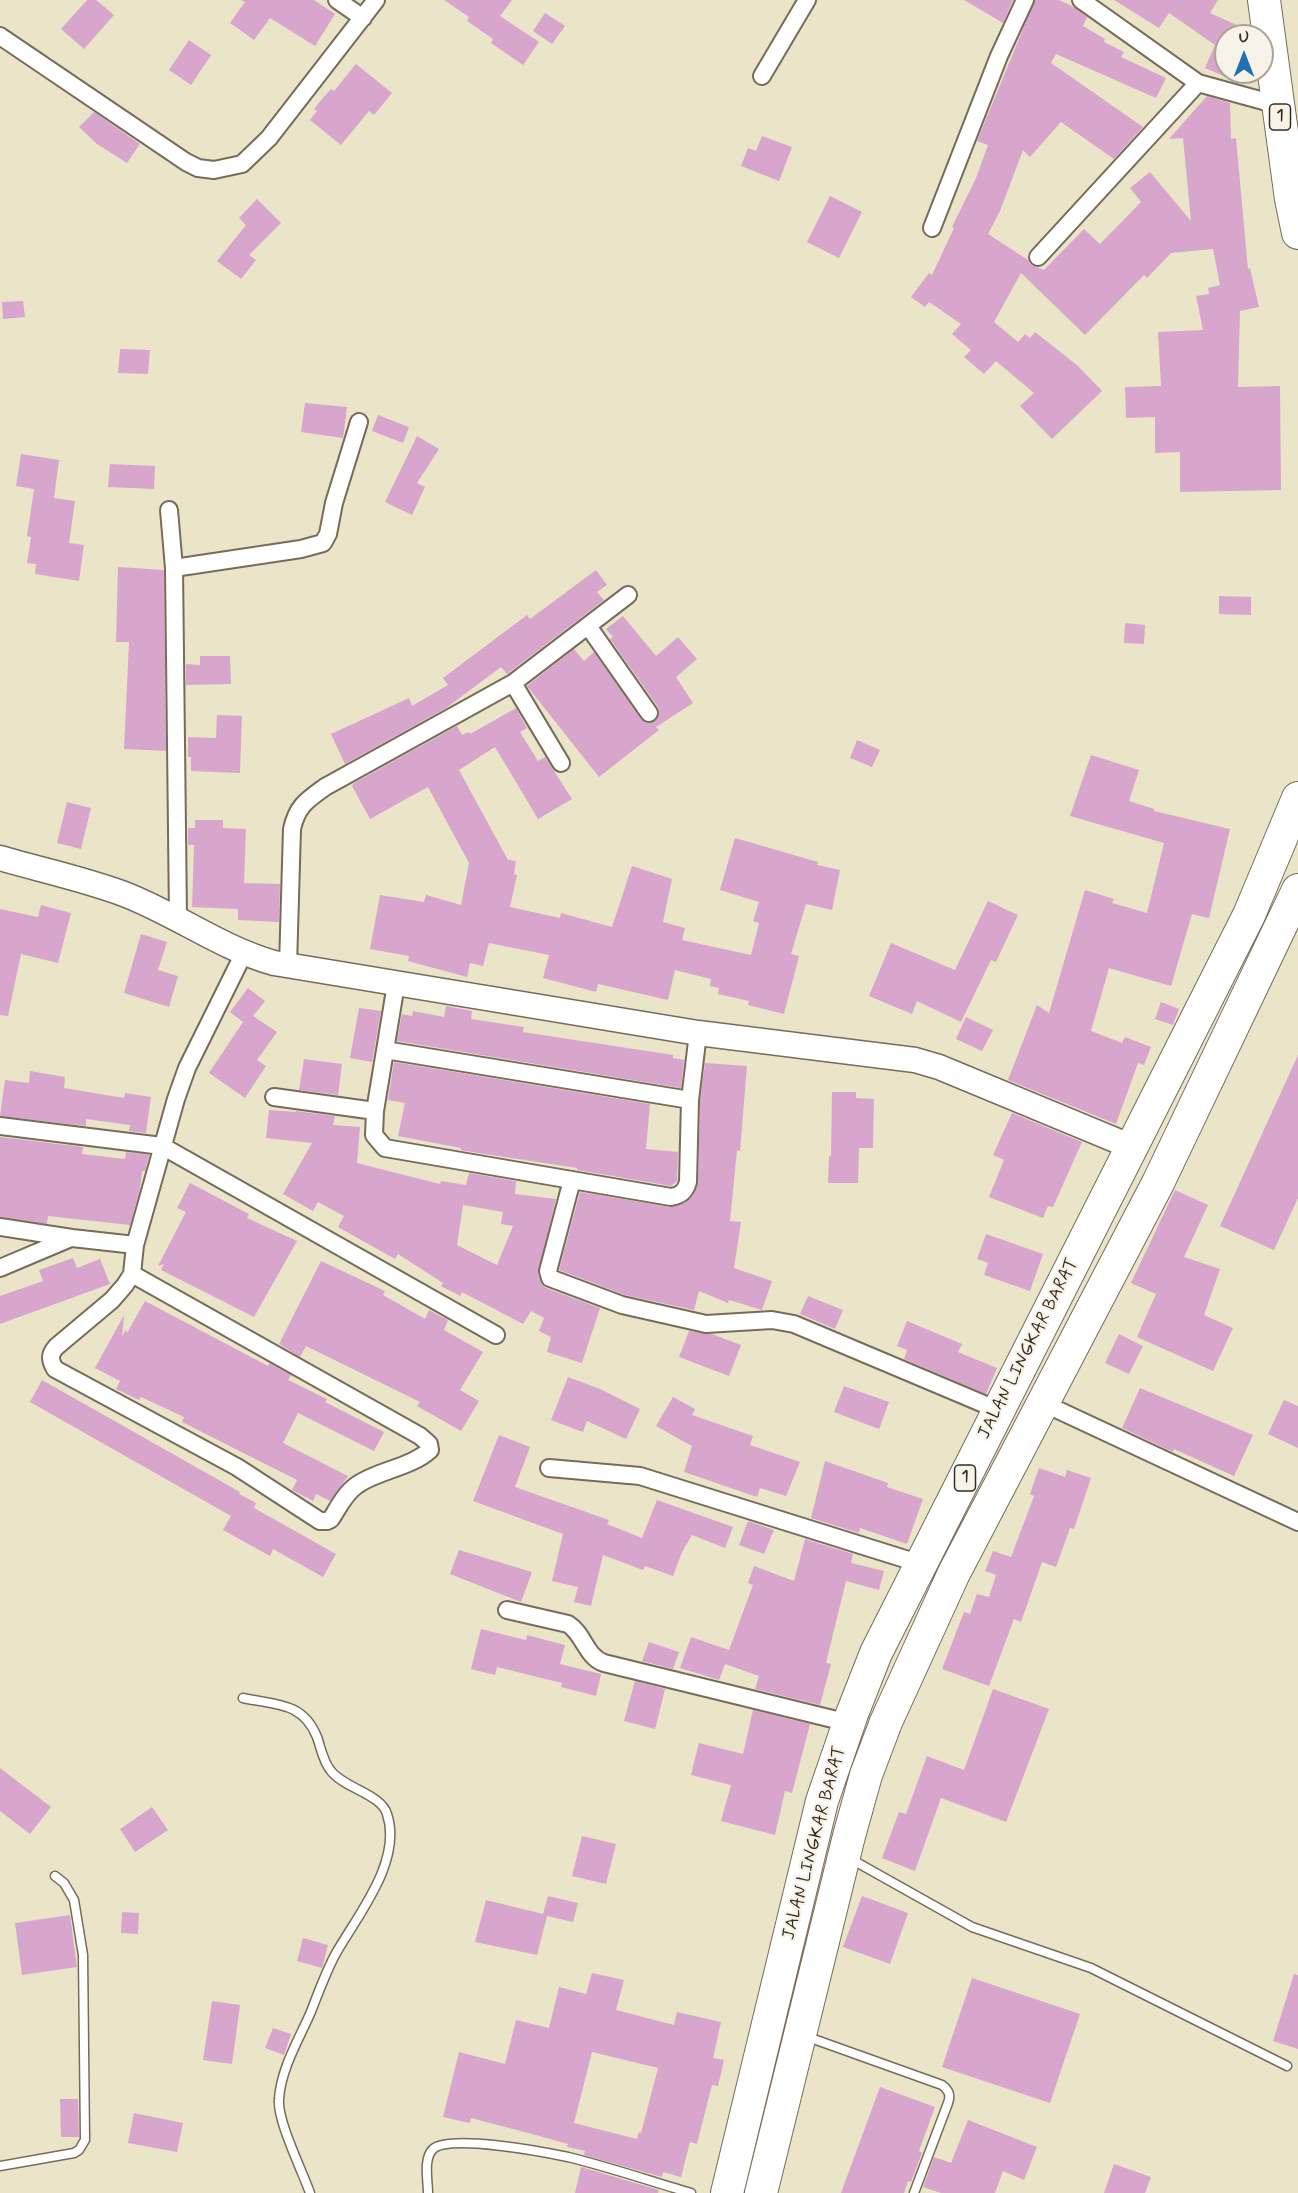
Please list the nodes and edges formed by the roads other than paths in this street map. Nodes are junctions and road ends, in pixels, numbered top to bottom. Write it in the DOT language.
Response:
graph roads {
  1 [pos="337,0"];
  2 [pos="376,0"];
  3 [pos="807,0"];
  4 [pos="1025,0"];
  5 [pos="1082,0"];
  6 [pos="1264,0"];
  7 [pos="363,18"];
  8 [pos="0,36"];
  9 [pos="762,76"];
  10 [pos="1198,83"];
  11 [pos="1278,105"];
  12 [pos="1294,199"];
  13 [pos="932,228"];
  14 [pos="1298,232"];
  15 [pos="1038,257"];
  16 [pos="359,422"];
  17 [pos="169,510"];
  18 [pos="174,568"];
  19 [pos="628,596"];
  20 [pos="588,626"];
  21 [pos="513,682"];
  22 [pos="649,713"];
  23 [pos="561,763"];
  24 [pos="1298,798"];
  25 [pos="0,858"];
  26 [pos="1298,890"];
  27 [pos="178,918"];
  28 [pos="244,953"];
  29 [pos="288,966"];
  30 [pos="396,984"];
  31 [pos="698,1033"];
  32 [pos="385,1050"];
  33 [pos="274,1097"];
  34 [pos="690,1100"];
  35 [pos="375,1111"];
  36 [pos="0,1126"];
  37 [pos="162,1146"];
  38 [pos="1132,1147"];
  39 [pos="572,1180"];
  40 [pos="1100,1210"];
  41 [pos="0,1227"];
  42 [pos="1134,1227"];
  43 [pos="72,1238"];
  44 [pos="135,1245"];
  45 [pos="1077,1253"];
  46 [pos="0,1268"];
  47 [pos="1110,1272"];
  48 [pos="132,1274"];
  49 [pos="495,1335"];
  50 [pos="1043,1403"];
  51 [pos="998,1410"];
  52 [pos="549,1468"];
  53 [pos="1298,1522"];
  54 [pos="921,1564"];
  55 [pos="507,1611"];
  56 [pos="243,1698"];
  57 [pos="849,1723"];
  58 [pos="844,1855"];
  59 [pos="55,1876"];
  60 [pos="799,2034"];
  61 [pos="1287,2066"];
  62 [pos="0,2166"];
  63 [pos="310,2193"];
  64 [pos="428,2193"];
  65 [pos="691,2193"];
  66 [pos="728,2193"];
  67 [pos="761,2193"];
  68 [pos="914,2193"];
  1 -- 7 [label="street"];
  2 -- 7 [label="street"];
  3 -- 9 [label="street"];
  4 -- 13 [label="street"];
  5 -- 10 [label="street"];
  6 -- 11 [label="highway, 1"];
  7 -- 8 [label="street"];
  10 -- 11 [label="street"];
  10 -- 15 [label="street"];
  11 -- 12 [label="highway, 1"];
  12 -- 14 [label="highway, 1"];
  16 -- 18 [label="street"];
  17 -- 18 [label="street"];
  18 -- 27 [label="street"];
  19 -- 20 [label="street"];
  20 -- 21 [label="street"];
  20 -- 22 [label="street"];
  21 -- 23 [label="street"];
  21 -- 29 [label="street"];
  24 -- 38 [label="highway, JALAN LINGKAR BARAT / 1"];
  25 -- 27 [label="street"];
  26 -- 42 [label="highway, JALAN LINGKAR BARAT / 1"];
  27 -- 28 [label="street"];
  28 -- 29 [label="street"];
  28 -- 37 [label="street"];
  29 -- 30 [label="street"];
  30 -- 31 [label="street"];
  30 -- 32 [label="street"];
  31 -- 34 [label="street"];
  31 -- 38 [label="street"];
  32 -- 34 [label="street"];
  32 -- 35 [label="street"];
  33 -- 35 [label="street"];
  34 -- 39 [label="street"];
  35 -- 39 [label="street"];
  36 -- 37 [label="street"];
  37 -- 44 [label="street"];
  37 -- 49 [label="street"];
  38 -- 40 [label="highway, JALAN LINGKAR BARAT / 1"];
  39 -- 51 [label="street"];
  40 -- 42 [label="highway"];
  40 -- 45 [label="highway, JALAN LINGKAR BARAT / 1"];
  41 -- 43 [label="street"];
  42 -- 47 [label="highway, JALAN LINGKAR BARAT / 1"];
  43 -- 44 [label="street"];
  43 -- 46 [label="street"];
  44 -- 48 [label="street"];
  45 -- 47 [label="highway"];
  45 -- 51 [label="highway, JALAN LINGKAR BARAT / 1"];
  47 -- 50 [label="highway, JALAN LINGKAR BARAT / 1"];
  48 -- 48 [label="street"];
  50 -- 53 [label="street"];
  50 -- 58 [label="highway, JALAN LINGKAR BARAT / 1"];
  51 -- 54 [label="highway, JALAN LINGKAR BARAT / 1"];
  52 -- 54 [label="street"];
  54 -- 57 [label="highway, JALAN LINGKAR BARAT / 1"];
  55 -- 57 [label="street"];
  56 -- 63 [label="lane"];
  57 -- 66 [label="highway, JALAN LINGKAR BARAT / 1"];
  58 -- 60 [label="highway, JALAN LINGKAR BARAT / 1"];
  58 -- 61 [label="lane"];
  59 -- 62 [label="lane"];
  60 -- 67 [label="highway, JALAN LINGKAR BARAT / 1"];
  60 -- 68 [label="lane"];
  64 -- 65 [label="lane"];
}
